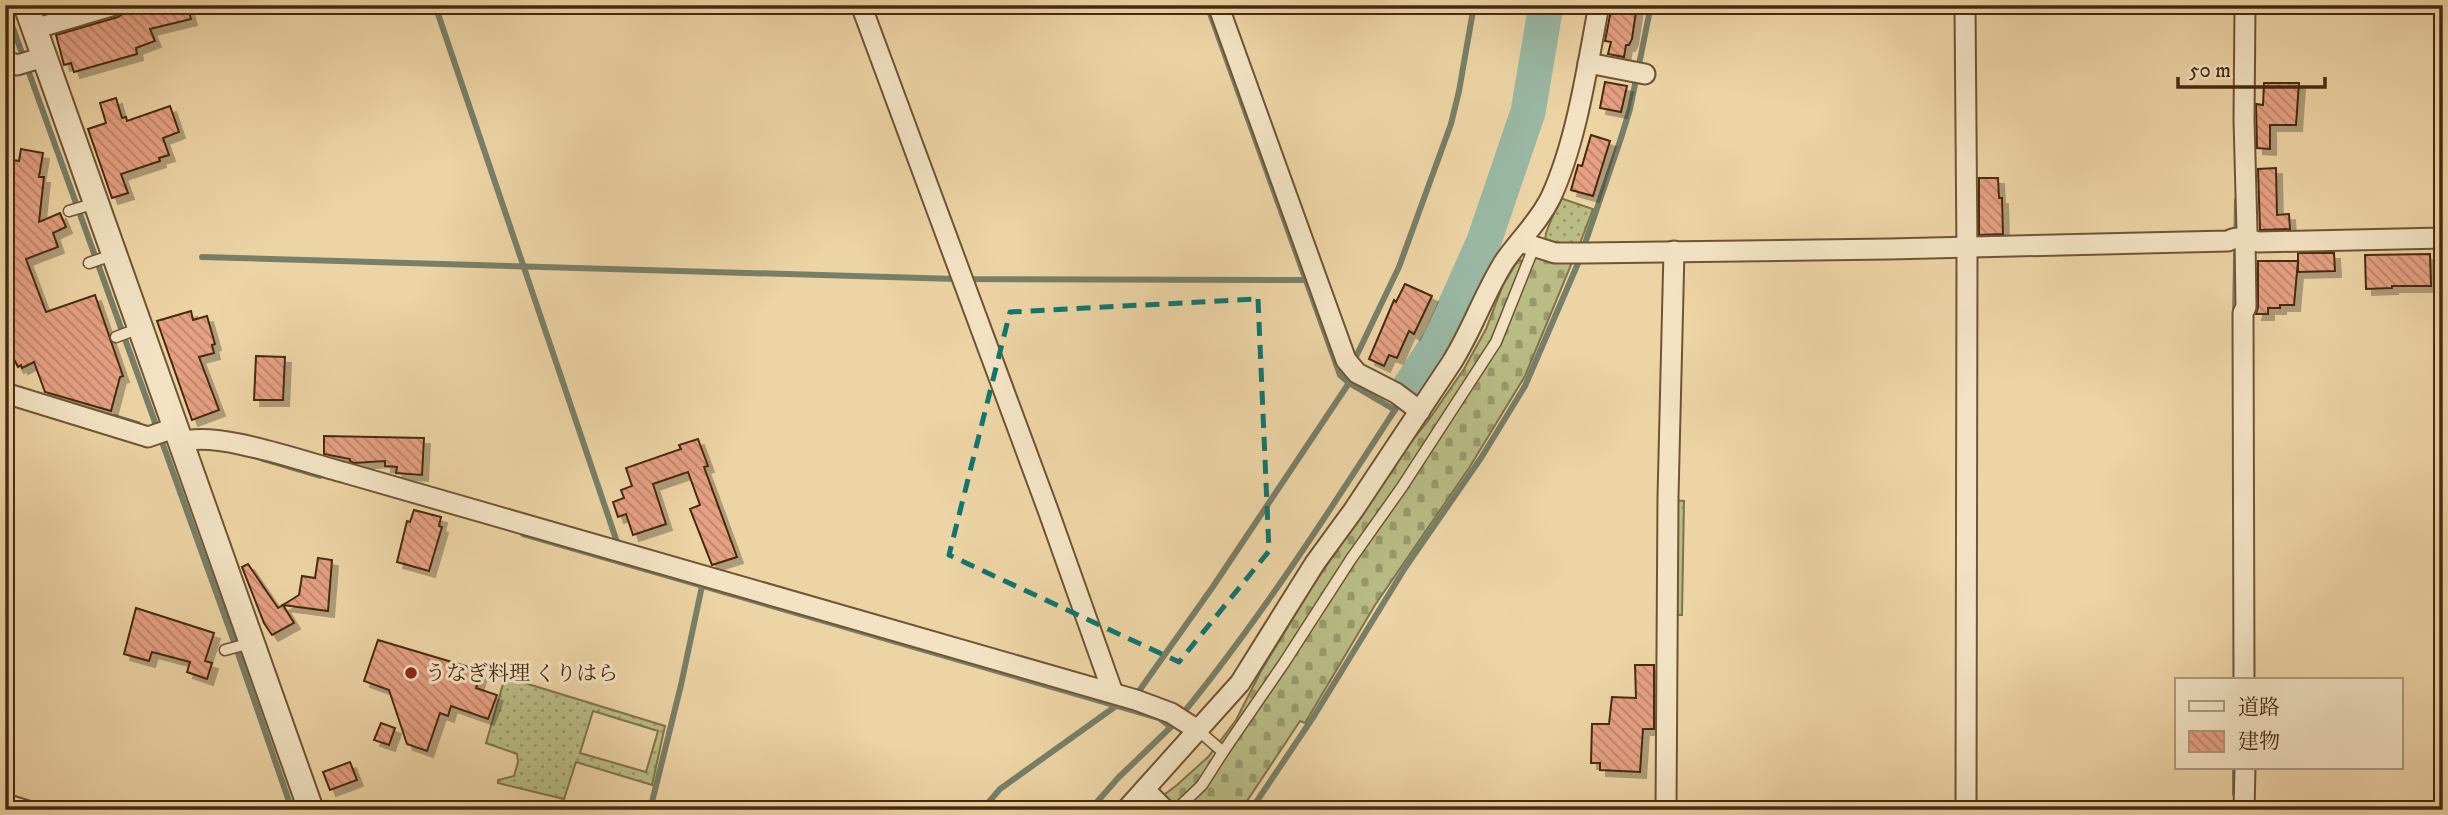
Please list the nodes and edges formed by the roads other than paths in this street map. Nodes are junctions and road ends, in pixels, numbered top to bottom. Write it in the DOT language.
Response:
graph roads {
  1 [pos="26,5"];
  2 [pos="116,5"];
  3 [pos="861,5"];
  4 [pos="1218,5"];
  5 [pos="1599,5"];
  6 [pos="1965,5"];
  7 [pos="2245,5"];
  8 [pos="34,29"];
  9 [pos="27,61"];
  10 [pos="1588,63"];
  11 [pos="1640,73"];
  12 [pos="92,204"];
  13 [pos="71,211"];
  14 [pos="2443,238"];
  15 [pos="2242,242"];
  16 [pos="1527,245"];
  17 [pos="1967,253"];
  18 [pos="1674,257"];
  19 [pos="5,394"];
  20 [pos="1408,402"];
  21 [pos="170,434"];
  22 [pos="249,644"];
  23 [pos="226,649"];
  24 [pos="2244,678"];
  25 [pos="1113,693"];
  26 [pos="1194,727"];
  27 [pos="1223,752"];
  28 [pos="2245,770"];
  29 [pos="1145,790"];
  30 [pos="5,804"];
  31 [pos="24,810"];
  32 [pos="311,810"];
  33 [pos="1126,810"];
  34 [pos="1165,810"];
  35 [pos="1176,810"];
  36 [pos="1666,810"];
  37 [pos="1966,810"];
  38 [pos="2244,810"];
  1 -- 8 [label="street"];
  2 -- 8 [label="street"];
  3 -- 25 [label="street"];
  4 -- 20 [label="street"];
  5 -- 10 [label="street"];
  6 -- 17 [label="street"];
  7 -- 15 [label="street"];
  8 -- 9 [label="street"];
  9 -- 12 [label="street"];
  10 -- 11 [label="street"];
  10 -- 16 [label="street"];
  12 -- 13 [label="lane"];
  12 -- 21 [label="street"];
  14 -- 15 [label="street"];
  15 -- 17 [label="street"];
  15 -- 24 [label="street"];
  16 -- 18 [label="street"];
  16 -- 20 [label="street"];
  16 -- 27 [label="lane"];
  17 -- 18 [label="street"];
  17 -- 37 [label="street"];
  18 -- 36 [label="street"];
  19 -- 21 [label="street"];
  20 -- 26 [label="street"];
  21 -- 22 [label="street"];
  21 -- 25 [label="street"];
  22 -- 23 [label="lane"];
  22 -- 32 [label="street"];
  25 -- 26 [label="street"];
  26 -- 27 [label="lane"];
  26 -- 29 [label="street"];
  27 -- 35 [label="lane"];
  28 -- 38 [label="street"];
  29 -- 33 [label="street"];
  29 -- 34 [label="street"];
  30 -- 31 [label="street"];
}
